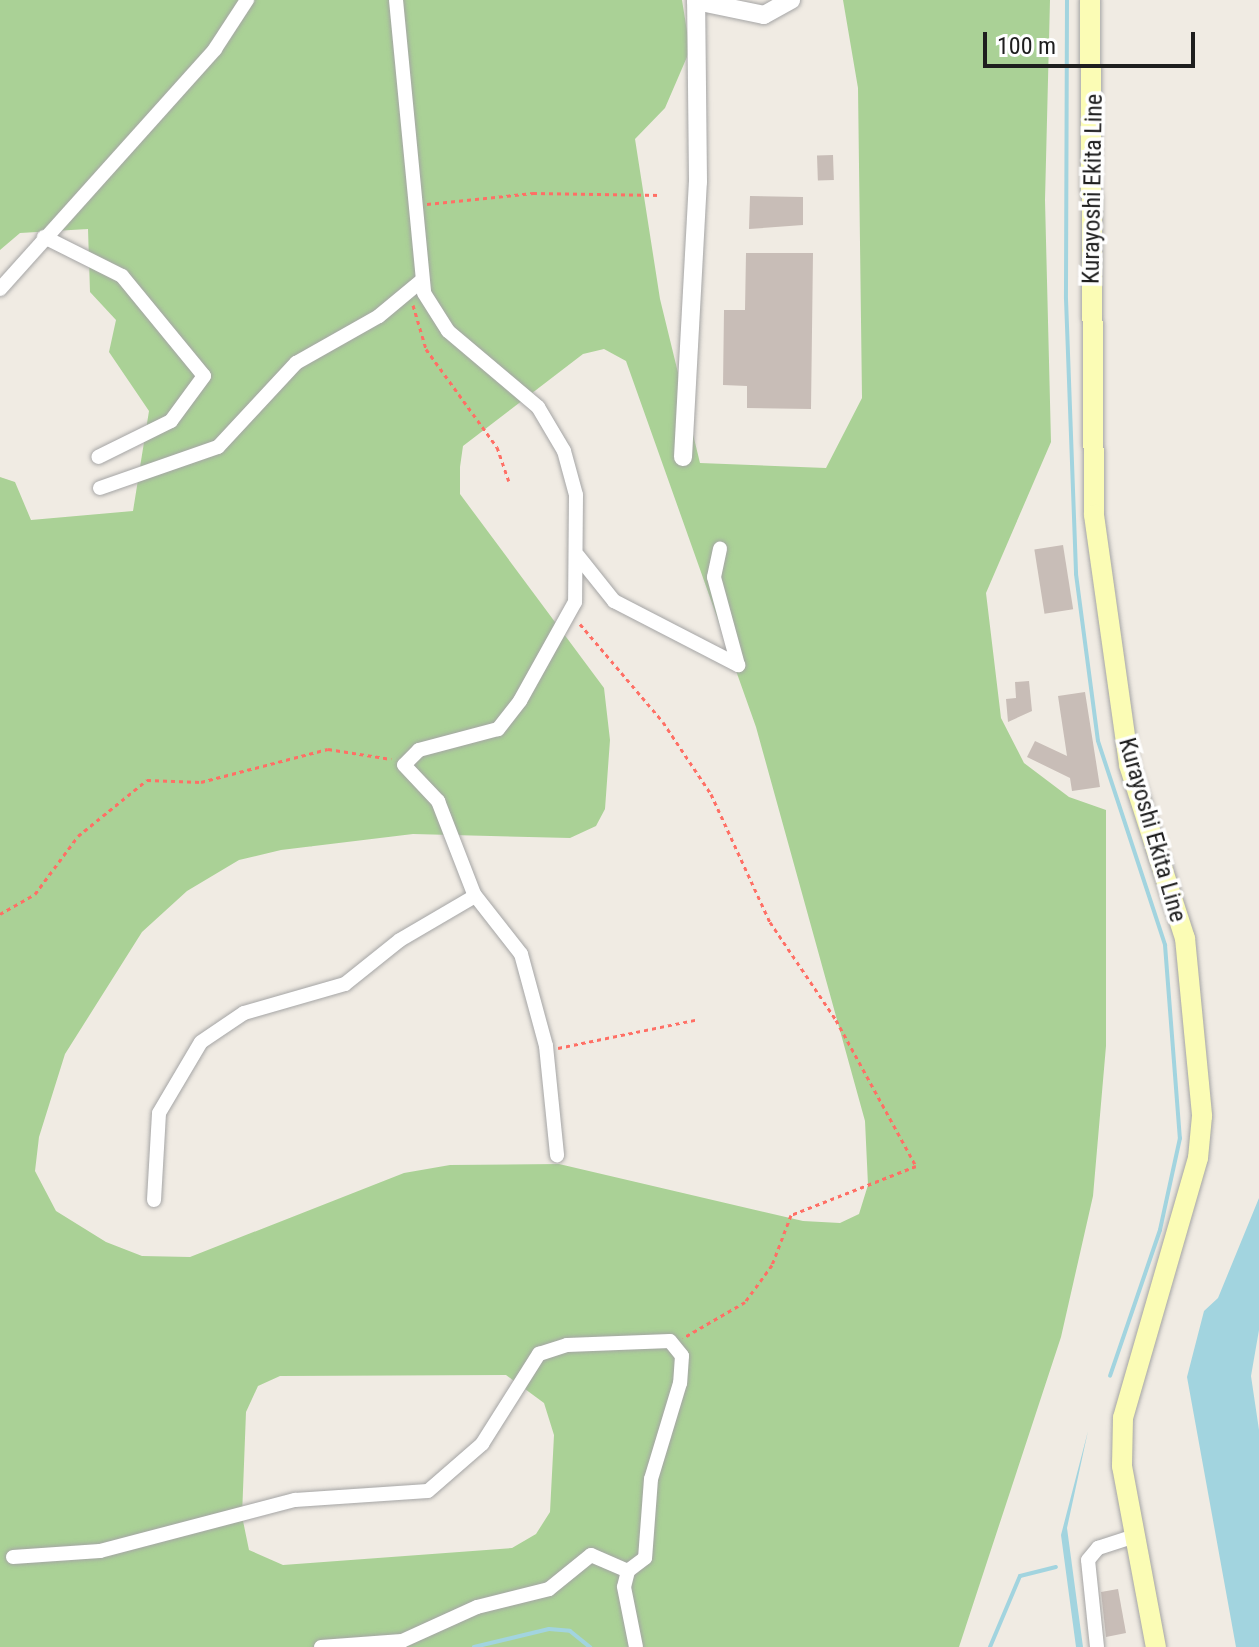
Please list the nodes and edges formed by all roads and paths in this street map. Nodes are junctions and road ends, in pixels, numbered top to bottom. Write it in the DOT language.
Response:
graph roads {
  1 [pos="247,0"];
  2 [pos="396,0"];
  3 [pos="791,0"];
  4 [pos="1090,0"];
  5 [pos="696,1"];
  6 [pos="661,195"];
  7 [pos="415,206"];
  8 [pos="44,237"];
  9 [pos="418,282"];
  10 [pos="0,289"];
  11 [pos="98,457"];
  12 [pos="683,457"];
  13 [pos="509,481"];
  14 [pos="100,488"];
  15 [pos="720,549"];
  16 [pos="578,556"];
  17 [pos="570,613"];
  18 [pos="405,760"];
  19 [pos="475,896"];
  20 [pos="0,914"];
  21 [pos="695,1020"];
  22 [pos="547,1050"];
  23 [pos="557,1155"];
  24 [pos="154,1200"];
  25 [pos="673,1344"];
  26 [pos="1134,1536"];
  27 [pos="13,1557"];
  28 [pos="628,1571"];
  29 [pos="321,1647"];
  30 [pos="636,1647"];
  31 [pos="1097,1647"];
  32 [pos="1156,1647"];
  1 -- 8 [label="street"];
  2 -- 7 [label="street"];
  3 -- 5 [label="street"];
  4 -- 26 [label="main road, Kurayoshi Ekita Line"];
  5 -- 12 [label="street"];
  6 -- 7 [label="path"];
  7 -- 9 [label="street"];
  8 -- 10 [label="street"];
  8 -- 11 [label="street"];
  9 -- 13 [label="path"];
  9 -- 14 [label="street"];
  9 -- 16 [label="street"];
  15 -- 16 [label="street"];
  16 -- 18 [label="street"];
  17 -- 25 [label="path"];
  18 -- 19 [label="street"];
  18 -- 20 [label="path"];
  19 -- 22 [label="street"];
  19 -- 24 [label="street"];
  21 -- 22 [label="path"];
  22 -- 23 [label="street"];
  25 -- 27 [label="street"];
  25 -- 28 [label="street"];
  26 -- 31 [label="street"];
  26 -- 32 [label="main road, Kurayoshi Ekita Line"];
  28 -- 29 [label="street"];
  28 -- 30 [label="street"];
}
